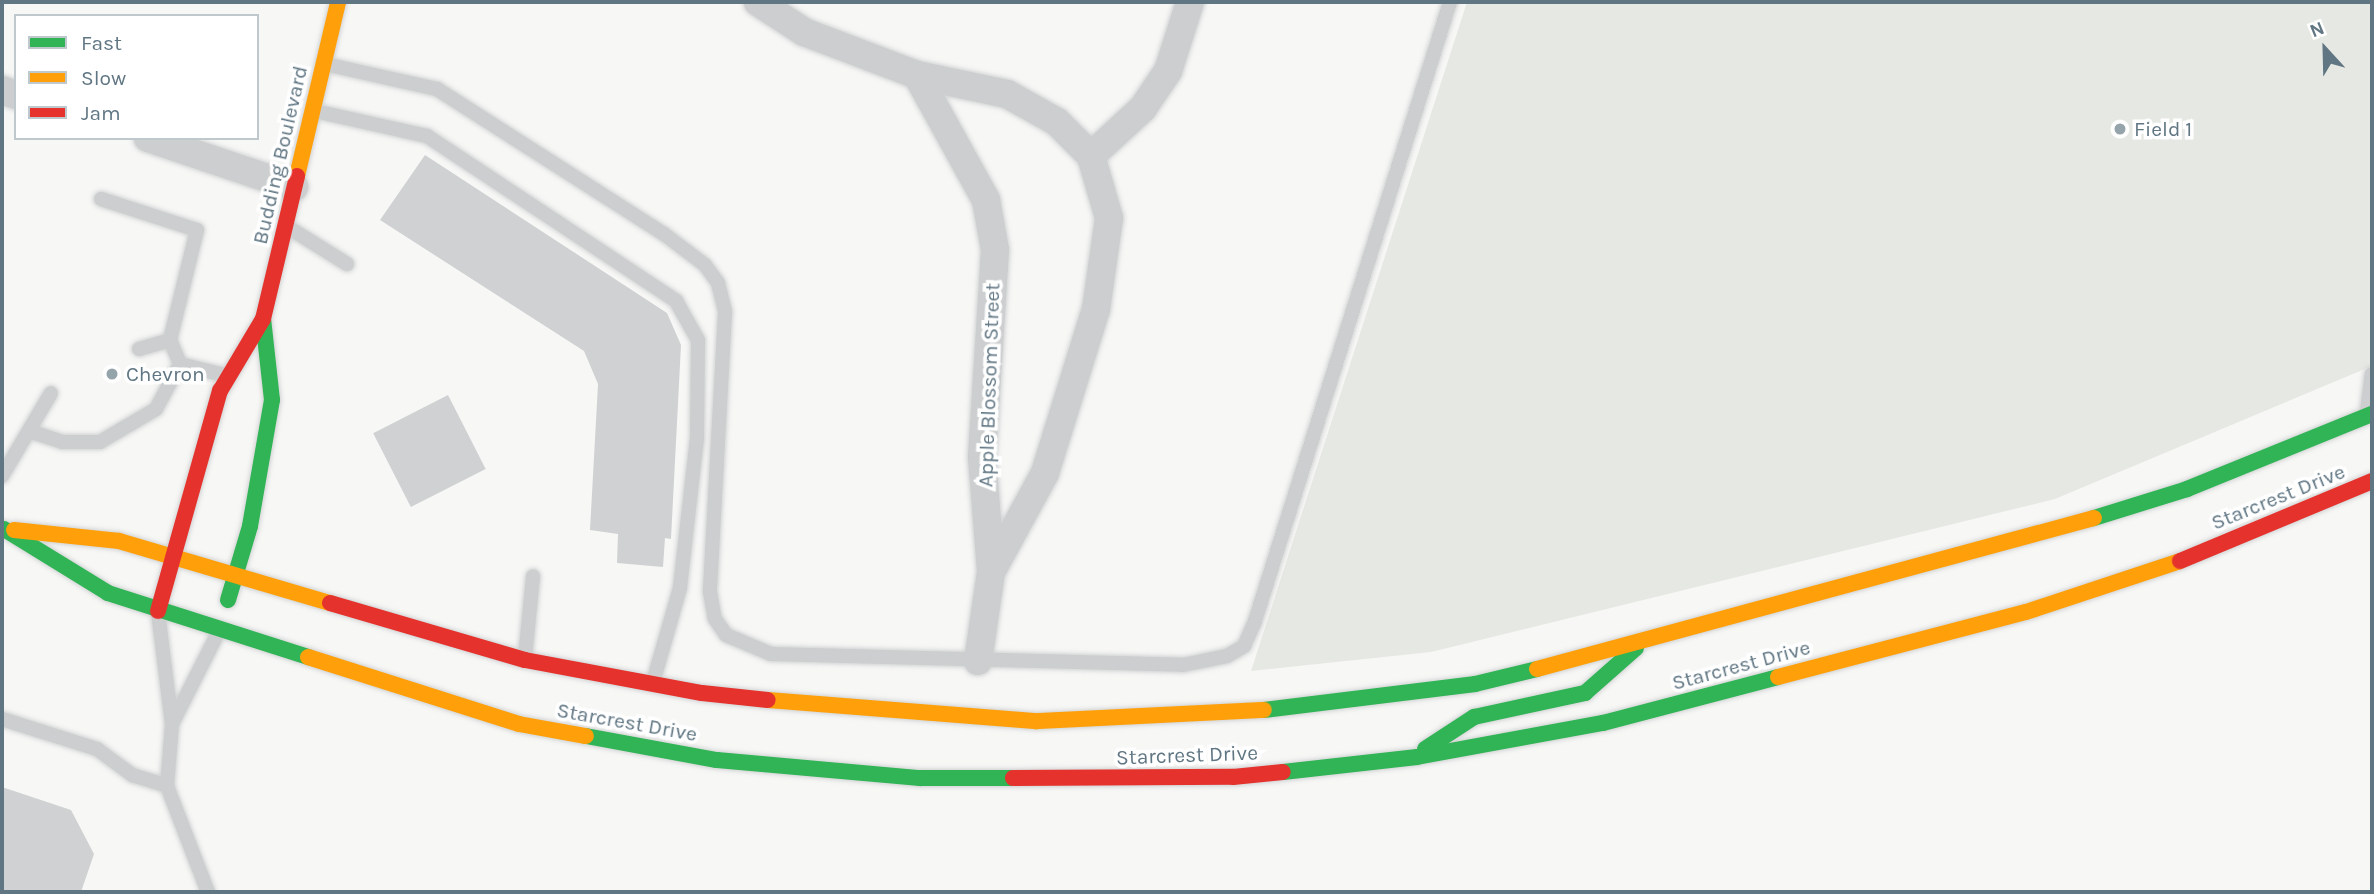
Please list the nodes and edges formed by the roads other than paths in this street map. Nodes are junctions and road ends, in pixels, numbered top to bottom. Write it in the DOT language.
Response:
graph roads {
  1 [pos="338,2"];
  2 [pos="758,2"];
  3 [pos="1190,2"];
  4 [pos="1450,2"];
  5 [pos="323,63"];
  6 [pos="917,75"];
  7 [pos="312,111"];
  8 [pos="154,140"];
  9 [pos="1091,156"];
  10 [pos="294,187"];
  11 [pos="102,199"];
  12 [pos="285,226"];
  13 [pos="346,264"];
  14 [pos="263,319"];
  15 [pos="170,340"];
  16 [pos="139,349"];
  17 [pos="180,364"];
  18 [pos="2372,374"];
  19 [pos="229,377"];
  20 [pos="51,393"];
  21 [pos="2369,415"];
  22 [pos="29,430"];
  23 [pos="2,476"];
  24 [pos="2372,481"];
  25 [pos="3,528"];
  26 [pos="173,557"];
  27 [pos="991,572"];
  28 [pos="533,576"];
  29 [pos="235,577"];
  30 [pos="158,611"];
  31 [pos="220,629"];
  32 [pos="1640,644"];
  33 [pos="525,660"];
  34 [pos="978,660"];
  35 [pos="653,684"];
  36 [pos="2,719"];
  37 [pos="172,724"];
  38 [pos="1416,757"];
  39 [pos="167,786"];
  40 [pos="208,892"];
  1 -- 5 [label="main road, Budding Boulevard"];
  2 -- 6 [label="street"];
  3 -- 9 [label="street"];
  4 -- 34 [label="lane"];
  5 -- 7 [label="main road, Budding Boulevard"];
  5 -- 34 [label="lane"];
  6 -- 9 [label="street"];
  6 -- 27 [label="street, Apple Blossom Street"];
  7 -- 10 [label="main road, Budding Boulevard"];
  7 -- 35 [label="lane"];
  8 -- 10 [label="street"];
  9 -- 27 [label="street, Apple Blossom Street"];
  10 -- 12 [label="main road, Budding Boulevard"];
  11 -- 15 [label="lane"];
  12 -- 13 [label="lane"];
  12 -- 14 [label="main road, Budding Boulevard"];
  14 -- 19 [label="main road, Budding Boulevard"];
  14 -- 29 [label="main road, Budding Boulevard"];
  15 -- 16 [label="lane"];
  15 -- 17 [label="lane"];
  17 -- 19 [label="lane"];
  17 -- 22 [label="lane"];
  18 -- 21 [label="lane"];
  19 -- 26 [label="main road, Budding Boulevard"];
  20 -- 22 [label="lane"];
  21 -- 32 [label="main road, Starcrest Drive"];
  22 -- 23 [label="lane"];
  24 -- 38 [label="main road, Starcrest Drive"];
  25 -- 26 [label="main road, Starcrest Drive"];
  25 -- 30 [label="main road, Starcrest Drive"];
  26 -- 29 [label="main road, Starcrest Drive"];
  26 -- 30 [label="main road, Budding Boulevard"];
  27 -- 34 [label="street, Apple Blossom Street"];
  28 -- 33 [label="lane"];
  29 -- 31 [label="main road, Budding Boulevard"];
  29 -- 33 [label="main road, Starcrest Drive"];
  30 -- 31 [label="main road, Starcrest Drive"];
  30 -- 37 [label="lane"];
  31 -- 37 [label="lane"];
  31 -- 38 [label="main road, Starcrest Drive"];
  32 -- 35 [label="main road, Starcrest Drive"];
  32 -- 38 [label="main road"];
  33 -- 35 [label="main road, Starcrest Drive"];
  36 -- 39 [label="lane"];
  37 -- 39 [label="lane"];
  39 -- 40 [label="lane"];
}
